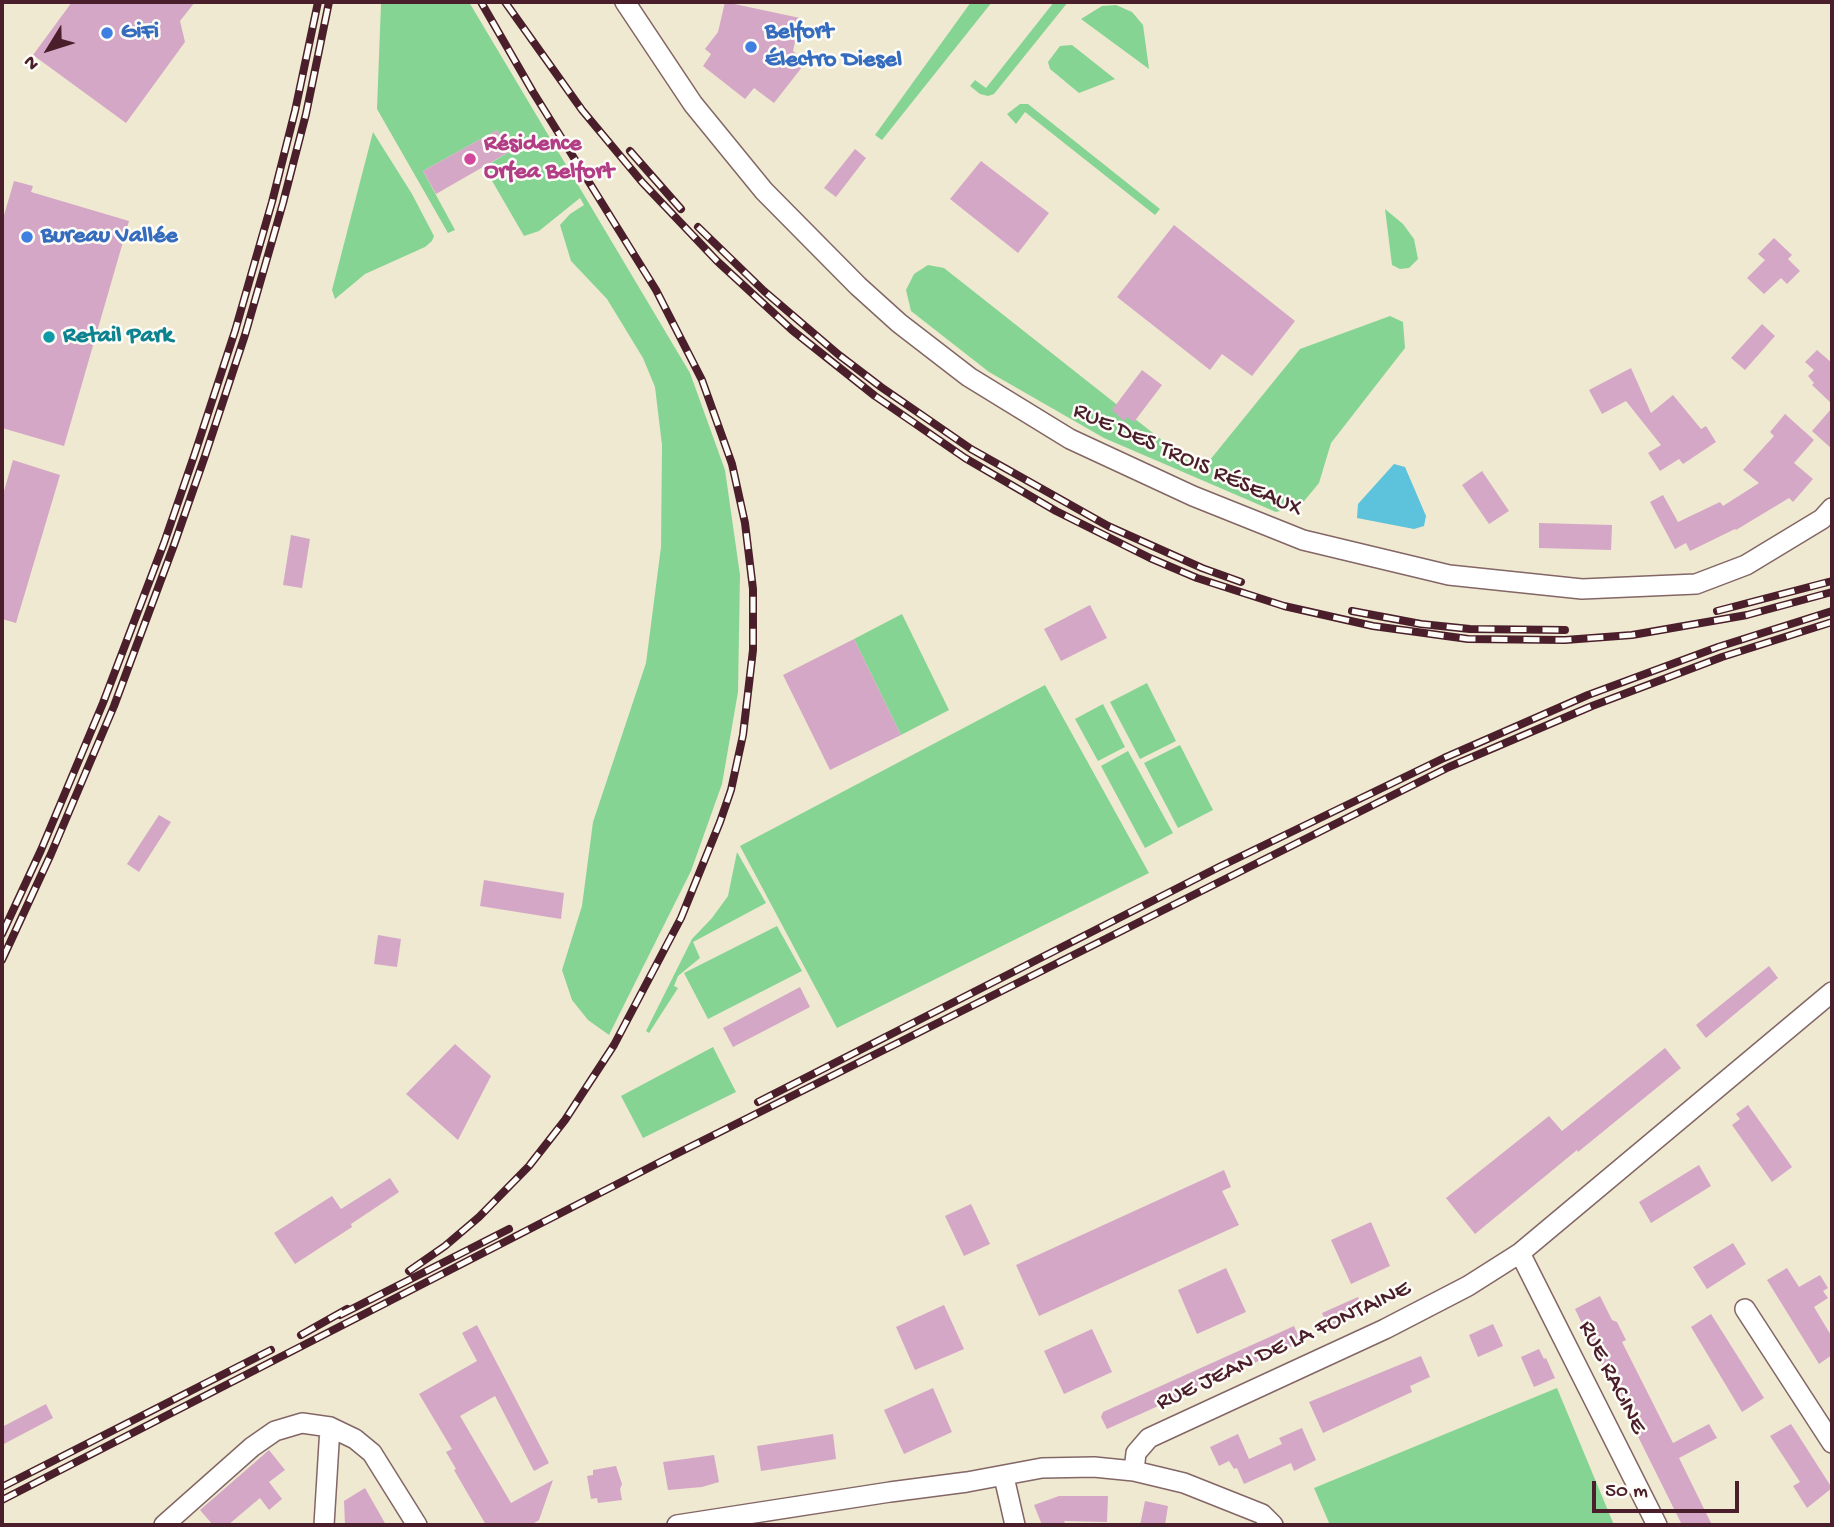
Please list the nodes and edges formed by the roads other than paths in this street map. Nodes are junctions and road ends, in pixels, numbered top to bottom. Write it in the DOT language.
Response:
graph roads {
  1 [pos="625,2"];
  2 [pos="1832,508"];
  3 [pos="1829,1003"];
  4 [pos="1520,1252"];
  5 [pos="1745,1309"];
  6 [pos="330,1427"];
  7 [pos="1832,1443"];
  8 [pos="1135,1471"];
  9 [pos="1004,1477"];
  10 [pos="738,1521"];
  11 [pos="164,1525"];
  12 [pos="324,1525"];
  13 [pos="417,1525"];
  14 [pos="677,1525"];
  15 [pos="1015,1525"];
  16 [pos="1273,1525"];
  17 [pos="1657,1525"];
  1 -- 2 [label="street, RUE DES TROIS RÉSEAUX"];
  3 -- 4 [label="street, RUE JEAN DE LA FONTAINE"];
  4 -- 8 [label="street, RUE JEAN DE LA FONTAINE"];
  4 -- 17 [label="street, RUE RACINE"];
  5 -- 7 [label="street"];
  6 -- 11 [label="street"];
  6 -- 12 [label="street"];
  6 -- 13 [label="street"];
  8 -- 9 [label="street"];
  8 -- 16 [label="street"];
  9 -- 10 [label="street"];
  9 -- 15 [label="street"];
  10 -- 14 [label="street"];
}
